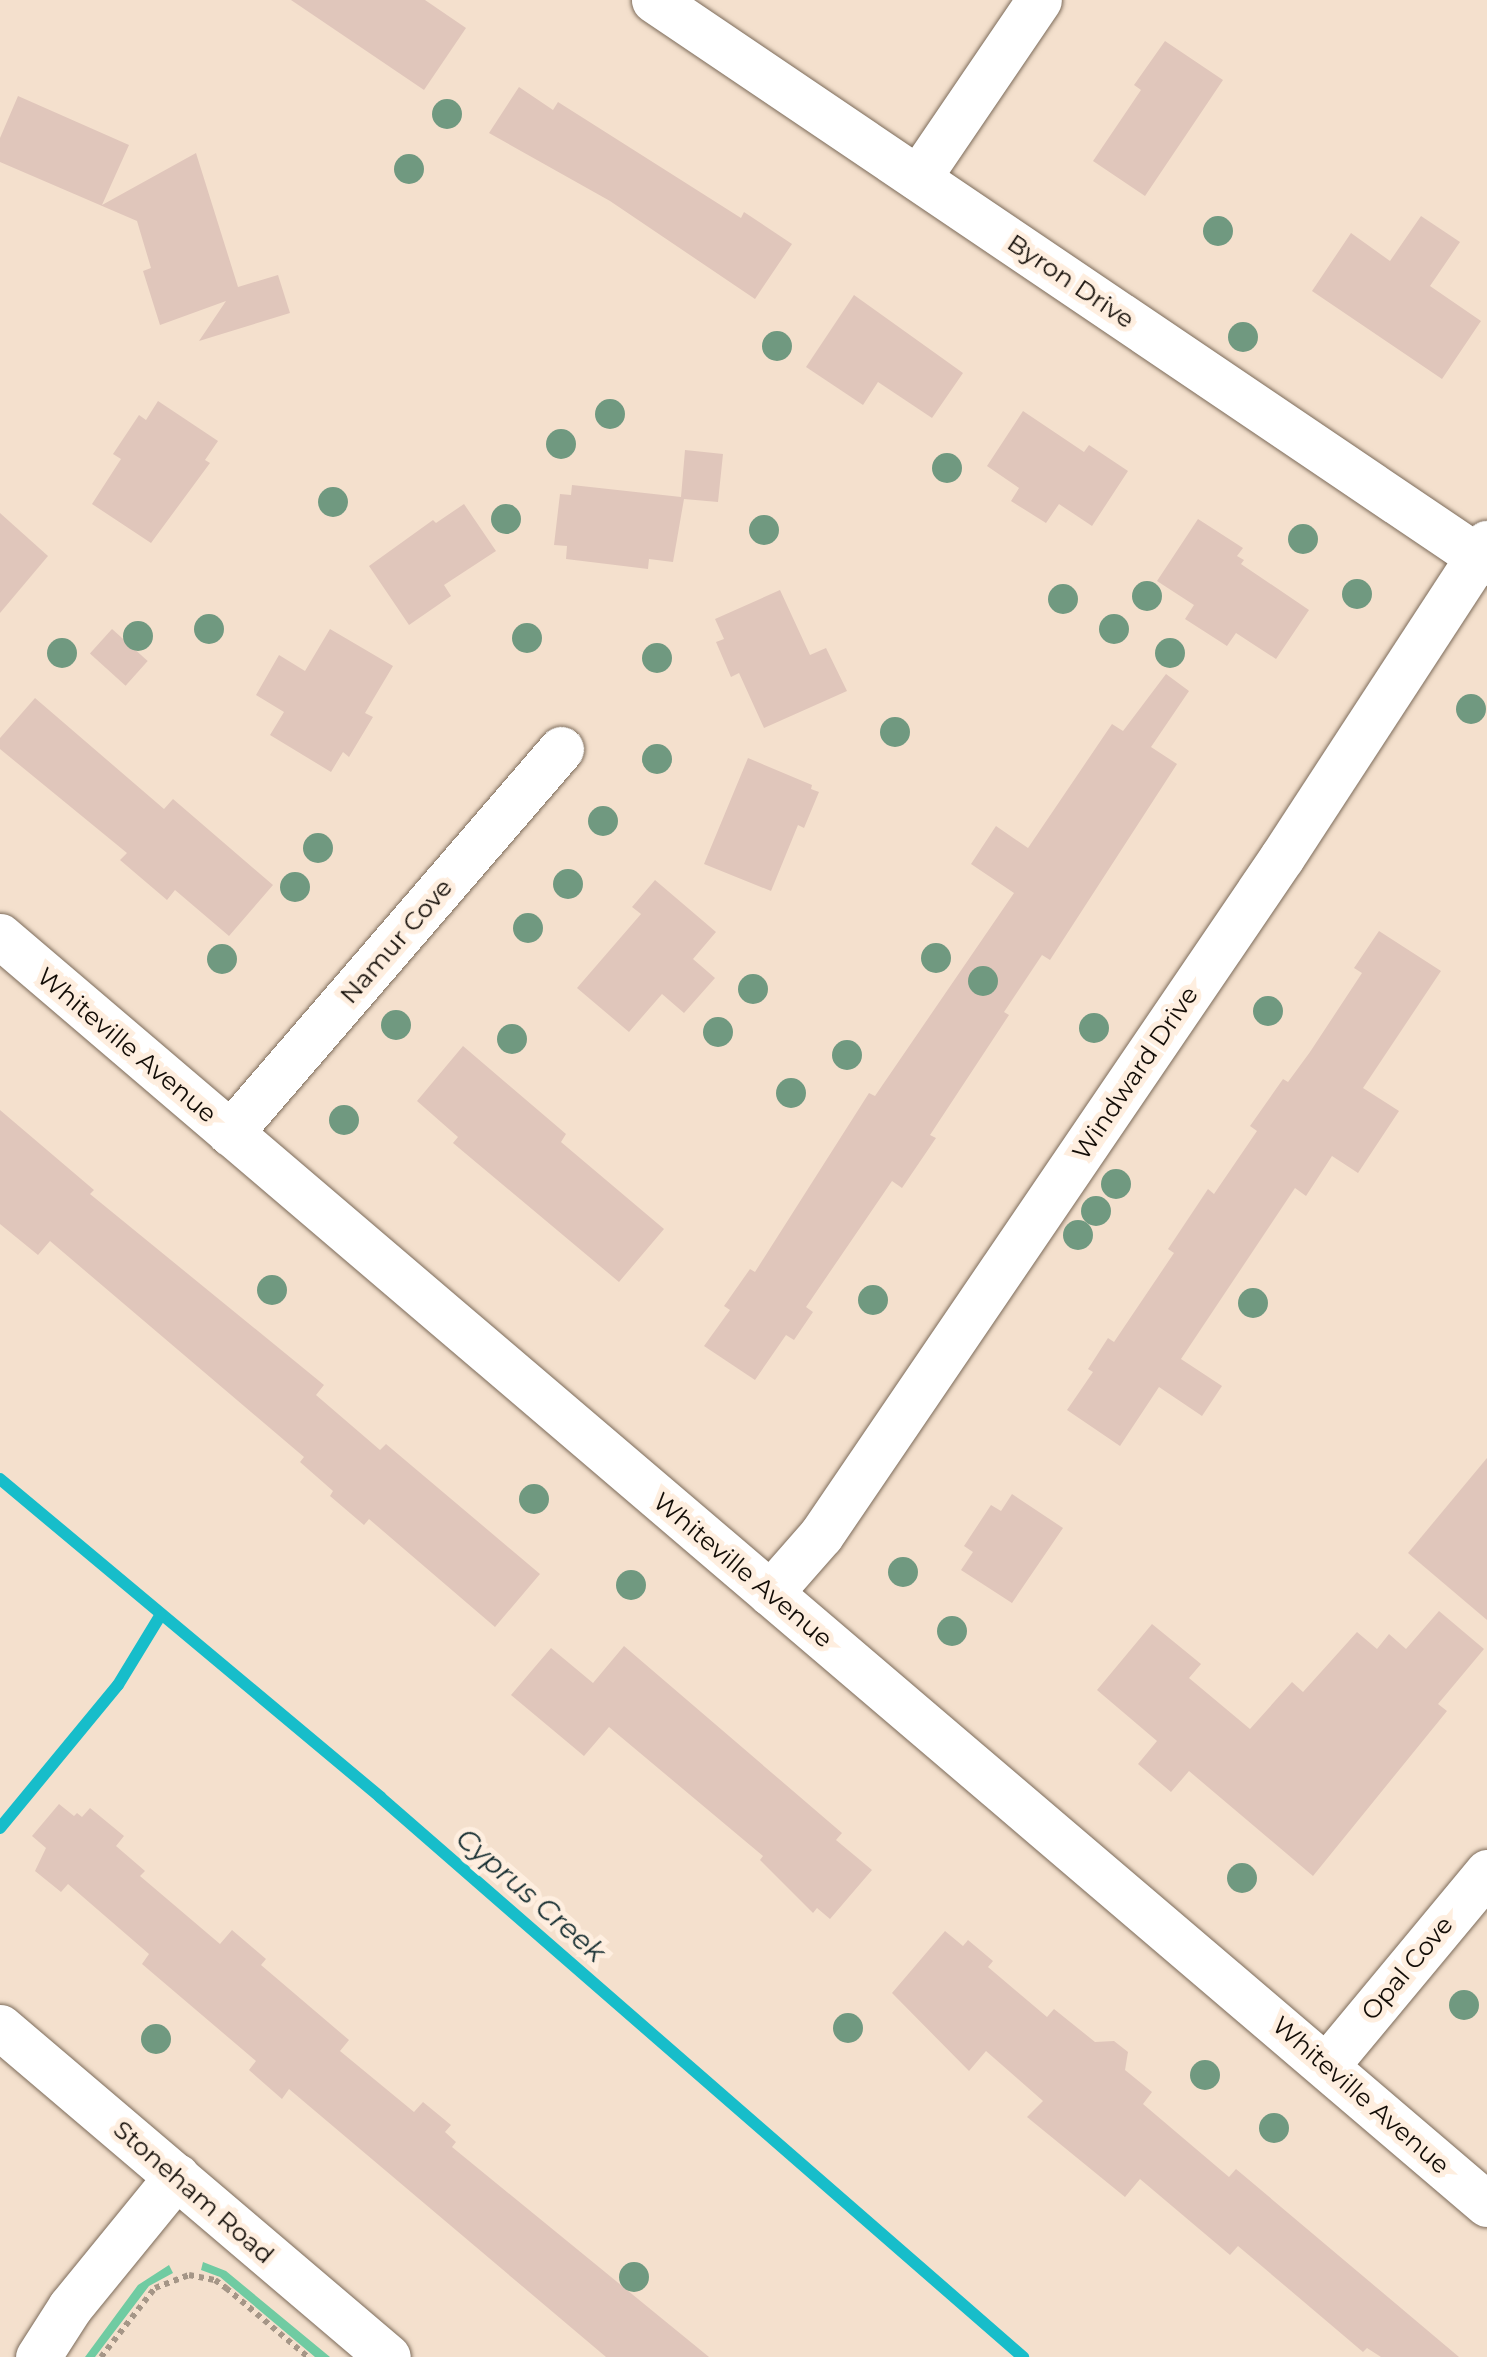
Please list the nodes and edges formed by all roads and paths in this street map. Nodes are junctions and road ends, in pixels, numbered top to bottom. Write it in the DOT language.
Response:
graph roads {
  1 [pos="654,0"];
  2 [pos="1039,0"];
  3 [pos="918,178"];
  4 [pos="1484,554"];
  5 [pos="561,749"];
  6 [pos="0,936"];
  7 [pos="230,1133"];
  8 [pos="770,1593"];
  9 [pos="1487,1872"];
  10 [pos="0,2027"];
  11 [pos="1327,2065"];
  12 [pos="176,2176"];
  13 [pos="1487,2204"];
  14 [pos="186,2261"];
  15 [pos="189,2274"];
  16 [pos="38,2357"];
  17 [pos="102,2357"];
  18 [pos="308,2357"];
  19 [pos="388,2357"];
  1 -- 3 [label="street, Byron Drive"];
  2 -- 3 [label="street"];
  3 -- 4 [label="street, Byron Drive"];
  4 -- 8 [label="street, Windward Drive"];
  5 -- 7 [label="street, Namur Cove"];
  6 -- 7 [label="street, Whiteville Avenue"];
  7 -- 8 [label="street, Whiteville Avenue"];
  8 -- 11 [label="street, Whiteville Avenue"];
  9 -- 11 [label="street, Opal Cove"];
  10 -- 12 [label="street, Stoneham Road"];
  11 -- 13 [label="street, Whiteville Avenue"];
  12 -- 16 [label="street"];
  12 -- 19 [label="street, Stoneham Road"];
  14 -- 15 [label="path"];
  15 -- 17 [label="path"];
  15 -- 18 [label="path"];
}
